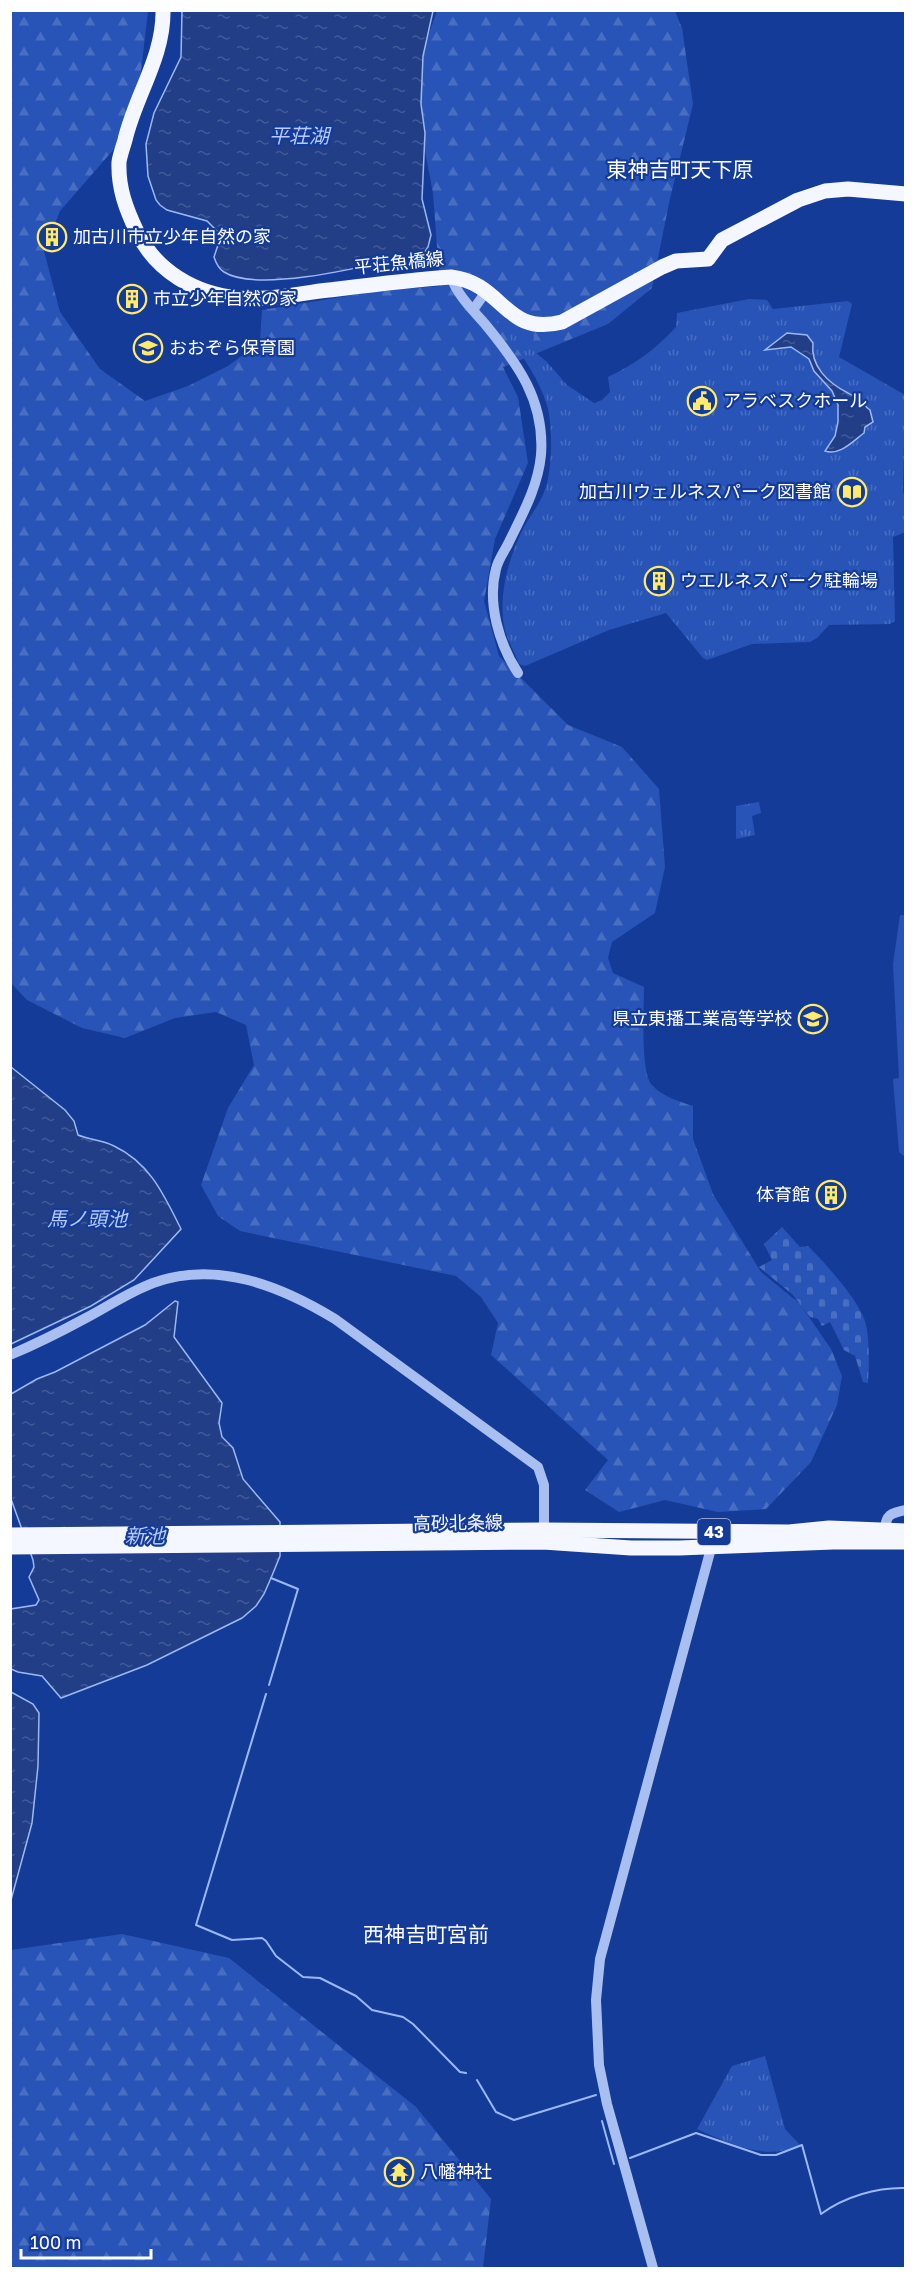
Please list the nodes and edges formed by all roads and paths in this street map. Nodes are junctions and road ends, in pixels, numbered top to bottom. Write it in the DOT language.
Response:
graph roads {
  1 [pos="163,10"];
  2 [pos="906,194"];
  3 [pos="451,277"];
  4 [pos="487,290"];
  5 [pos="473,310"];
  6 [pos="518,673"];
  7 [pos="10,1355"];
  8 [pos="906,1509"];
  9 [pos="906,1531"];
  10 [pos="716,1533"];
  11 [pos="544,1536"];
  12 [pos="882,1537"];
  13 [pos="11,1539"];
  14 [pos="906,1542"];
  15 [pos="711,1548"];
  16 [pos="653,2268"];
  1 -- 3 [label="main road, 平荘魚橋線"];
  2 -- 4 [label="main road, 平荘魚橋線"];
  3 -- 4 [label="main road, 平荘魚橋線"];
  3 -- 5 [label="street"];
  4 -- 5 [label="street"];
  5 -- 6 [label="street"];
  7 -- 11 [label="street"];
  8 -- 12 [label="street"];
  9 -- 12 [label="main road, 高砂北条線 / 43"];
  10 -- 11 [label="main road, 高砂北条線 / 43"];
  10 -- 12 [label="main road, 高砂北条線 / 43"];
  10 -- 15 [label="street"];
  11 -- 13 [label="main road, 高砂北条線 / 43"];
  11 -- 15 [label="main road, 高砂北条線 / 43"];
  12 -- 14 [label="main road, 高砂北条線 / 43"];
  12 -- 15 [label="main road, 高砂北条線 / 43"];
  15 -- 16 [label="street"];
}
